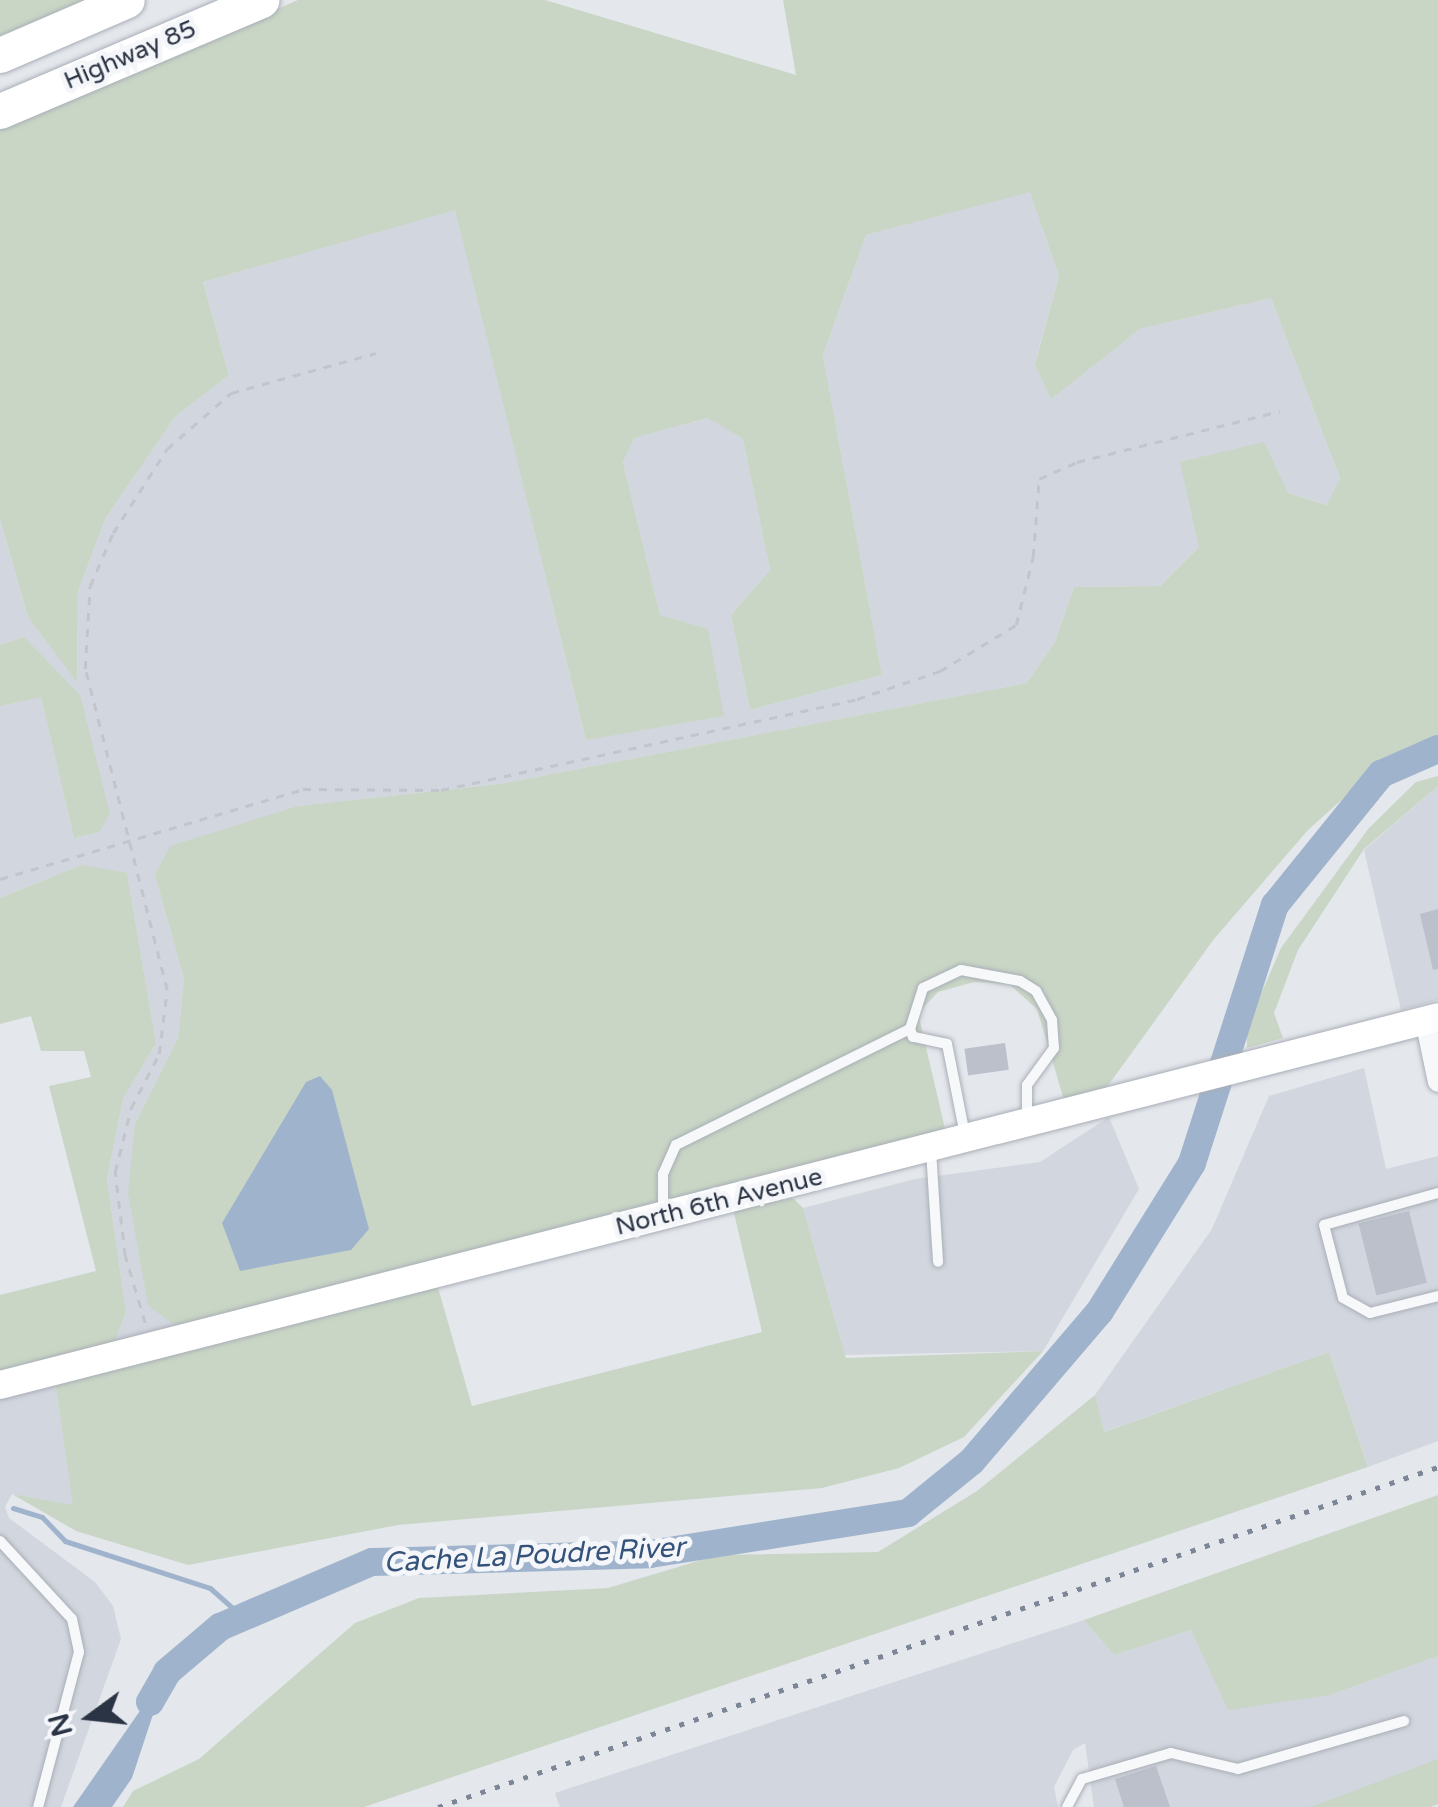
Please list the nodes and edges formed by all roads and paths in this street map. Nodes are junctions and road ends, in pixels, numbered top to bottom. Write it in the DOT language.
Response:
graph roads {
  1 [pos="127,0"];
  2 [pos="260,0"];
  3 [pos="0,55"];
  4 [pos="0,111"];
  5 [pos="376,352"];
  6 [pos="1280,411"];
  7 [pos="127,840"];
  8 [pos="0,879"];
  9 [pos="1431,1019"];
  10 [pos="910,1028"];
  11 [pos="1438,1082"];
  12 [pos="1028,1125"];
  13 [pos="966,1141"];
  14 [pos="931,1149"];
  15 [pos="1438,1193"];
  16 [pos="663,1216"];
  17 [pos="938,1262"];
  18 [pos="1438,1296"];
  19 [pos="151,1344"];
  20 [pos="0,1384"];
  21 [pos="0,1541"];
  22 [pos="1404,1721"];
  23 [pos="38,1807"];
  24 [pos="1067,1807"];
  1 -- 3 [label="highway, Highway 85"];
  2 -- 4 [label="highway, Highway 85"];
  5 -- 7 [label="path"];
  6 -- 7 [label="path"];
  7 -- 8 [label="path"];
  7 -- 19 [label="path"];
  9 -- 11 [label="street"];
  9 -- 12 [label="street, North 6th Avenue"];
  10 -- 12 [label="lane"];
  10 -- 13 [label="lane"];
  10 -- 16 [label="lane"];
  12 -- 13 [label="street, North 6th Avenue"];
  13 -- 14 [label="street, North 6th Avenue"];
  14 -- 16 [label="street, North 6th Avenue"];
  14 -- 17 [label="lane"];
  15 -- 18 [label="lane"];
  16 -- 19 [label="street, North 6th Avenue"];
  19 -- 20 [label="street, North 6th Avenue"];
  21 -- 23 [label="lane"];
  22 -- 24 [label="lane"];
}
